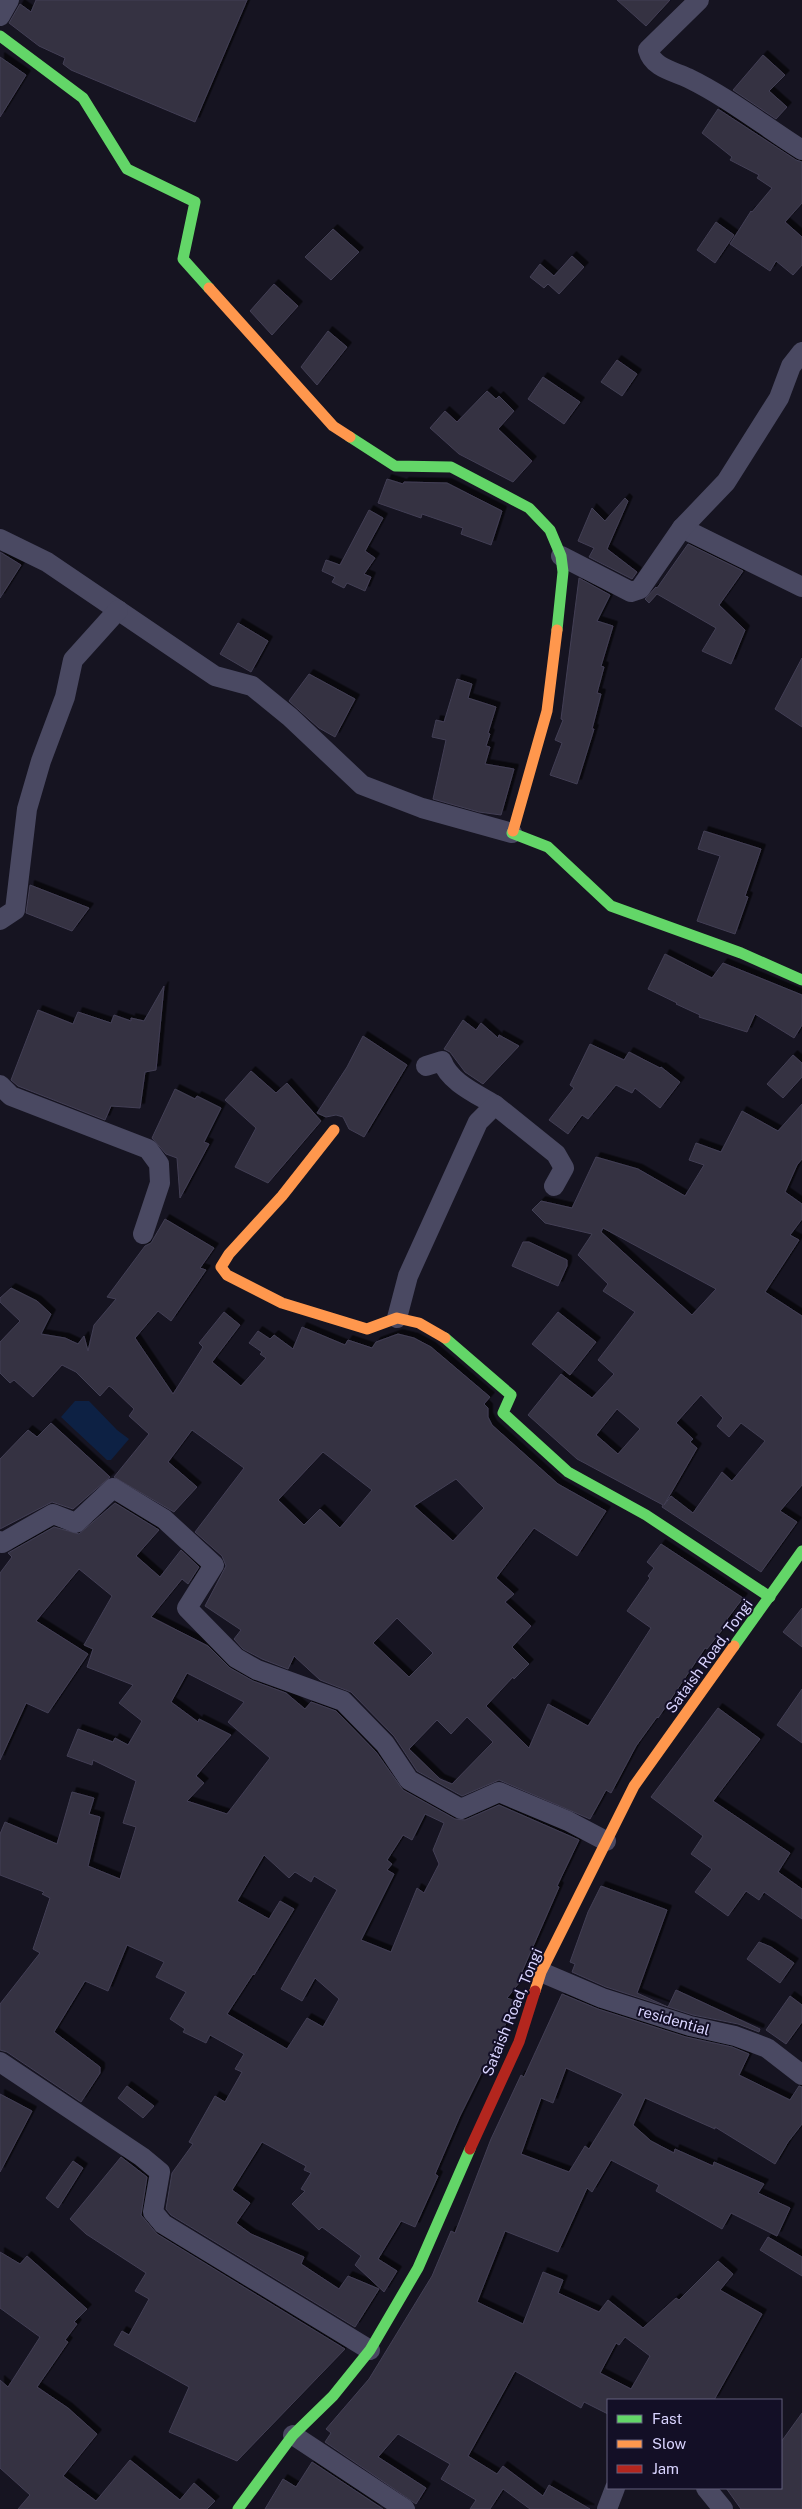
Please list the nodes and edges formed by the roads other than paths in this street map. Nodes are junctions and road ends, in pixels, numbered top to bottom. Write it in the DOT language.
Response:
graph roads {
  1 [pos="9,0"];
  2 [pos="699,0"];
  3 [pos="0,16"];
  4 [pos="0,36"];
  5 [pos="802,150"];
  6 [pos="802,352"];
  7 [pos="682,528"];
  8 [pos="0,538"];
  9 [pos="562,556"];
  10 [pos="802,587"];
  11 [pos="118,610"];
  12 [pos="512,833"];
  13 [pos="0,920"];
  14 [pos="802,980"];
  15 [pos="426,1066"];
  16 [pos="0,1085"];
  17 [pos="495,1105"];
  18 [pos="334,1130"];
  19 [pos="554,1186"];
  20 [pos="143,1234"];
  21 [pos="397,1318"];
  22 [pos="0,1541"];
  23 [pos="802,1551"];
  24 [pos="795,1573"];
  25 [pos="770,1597"];
  26 [pos="606,1841"];
  27 [pos="541,1972"];
  28 [pos="0,2062"];
  29 [pos="802,2075"];
  30 [pos="370,2350"];
  31 [pos="293,2435"];
  32 [pos="615,2489"];
  33 [pos="707,2489"];
  34 [pos="238,2509"];
  35 [pos="405,2509"];
  36 [pos="608,2509"];
  37 [pos="722,2509"];
  1 -- 3 [label="street"];
  2 -- 5 [label="street"];
  4 -- 9 [label="street"];
  6 -- 7 [label="street"];
  7 -- 9 [label="street"];
  7 -- 10 [label="street"];
  8 -- 11 [label="street"];
  9 -- 12 [label="street"];
  11 -- 12 [label="street"];
  11 -- 13 [label="street"];
  12 -- 14 [label="street"];
  15 -- 17 [label="street"];
  16 -- 20 [label="street"];
  17 -- 19 [label="street"];
  17 -- 21 [label="street"];
  18 -- 21 [label="street"];
  21 -- 25 [label="street"];
  22 -- 26 [label="street"];
  23 -- 24 [label="street, Sataish Road, Tongi"];
  24 -- 25 [label="street, Sataish Road, Tongi"];
  25 -- 26 [label="street, Sataish Road, Tongi"];
  26 -- 27 [label="street, Sataish Road, Tongi"];
  27 -- 29 [label="street, residential"];
  27 -- 30 [label="street, Sataish Road, Tongi"];
  28 -- 30 [label="street"];
  30 -- 31 [label="street, Sataish Road, Tongi"];
  31 -- 34 [label="street, Sataish Road, Tongi"];
  31 -- 35 [label="street"];
  32 -- 36 [label="street"];
  33 -- 37 [label="street"];
}
